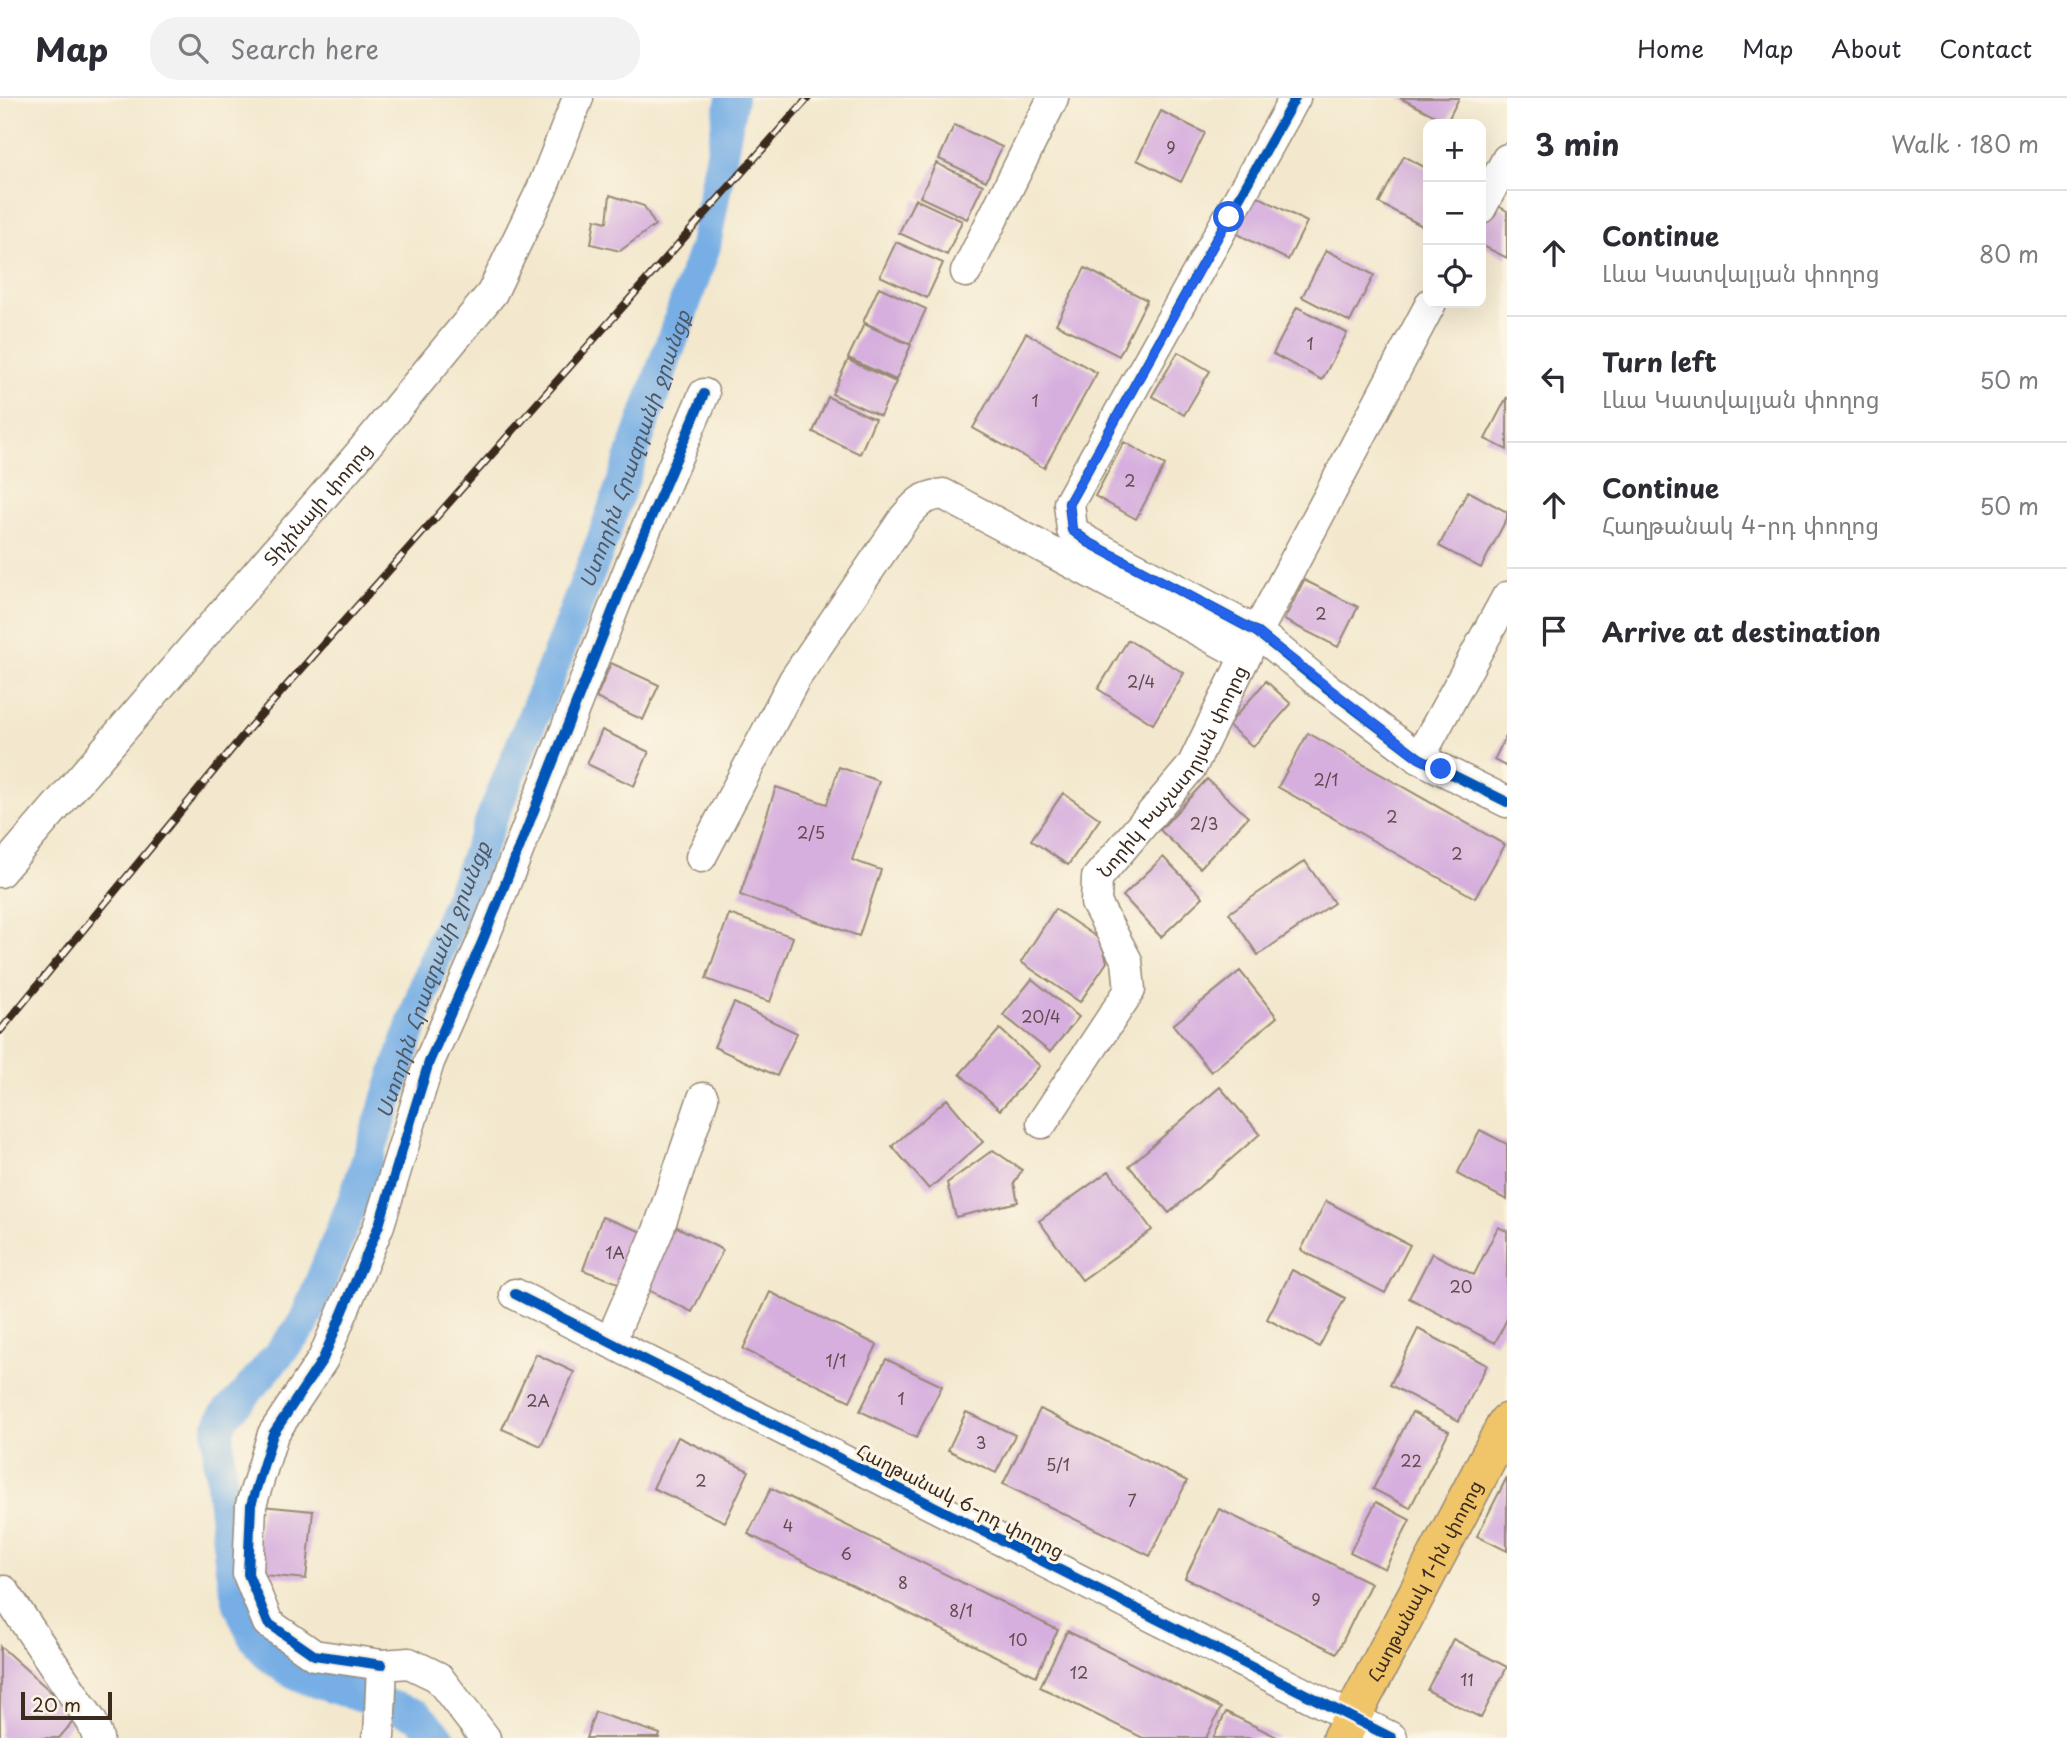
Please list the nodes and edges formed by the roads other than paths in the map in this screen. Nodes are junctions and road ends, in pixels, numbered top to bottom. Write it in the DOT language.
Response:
graph roads {
  1 [pos="578,98"];
  2 [pos="1053,98"];
  3 [pos="1295,98"];
  4 [pos="1507,159"];
  5 [pos="1486,199"];
  6 [pos="966,271"];
  7 [pos="1428,308"];
  8 [pos="704,394"];
  9 [pos="1507,597"];
  10 [pos="1251,644"];
  11 [pos="1419,758"];
  12 [pos="1507,802"];
  13 [pos="701,856"];
  14 [pos="0,872"];
  15 [pos="703,1098"];
  16 [pos="1042,1123"];
  17 [pos="515,1294"];
  18 [pos="610,1342"];
  19 [pos="1507,1422"];
  20 [pos="4,1591"];
  21 [pos="381,1673"];
  22 [pos="378,1727"];
  23 [pos="1347,1728"];
  24 [pos="98,1738"];
  25 [pos="485,1738"];
  26 [pos="1392,1738"];
  1 -- 14 [label="street, Տիչինայի փողոց"];
  2 -- 6 [label="street"];
  3 -- 10 [label="street"];
  4 -- 5 [label="street"];
  7 -- 10 [label="street, Նորիկ Խաչատրյան փողոց"];
  8 -- 21 [label="street"];
  9 -- 11 [label="street"];
  10 -- 11 [label="street"];
  10 -- 13 [label="street"];
  10 -- 16 [label="street, Նորիկ Խաչատրյան փողոց"];
  11 -- 12 [label="street"];
  15 -- 18 [label="street"];
  17 -- 18 [label="street, Հաղթանակ 6-րդ փողոց"];
  18 -- 23 [label="street, Հաղթանակ 6-րդ փողոց"];
  19 -- 23 [label="main road, Հաղթանակ 1-ին փողոց"];
  20 -- 24 [label="street"];
  21 -- 22 [label="street"];
  21 -- 25 [label="street"];
  23 -- 26 [label="street, Հաղթանակ 6-րդ փողոց"];
}
